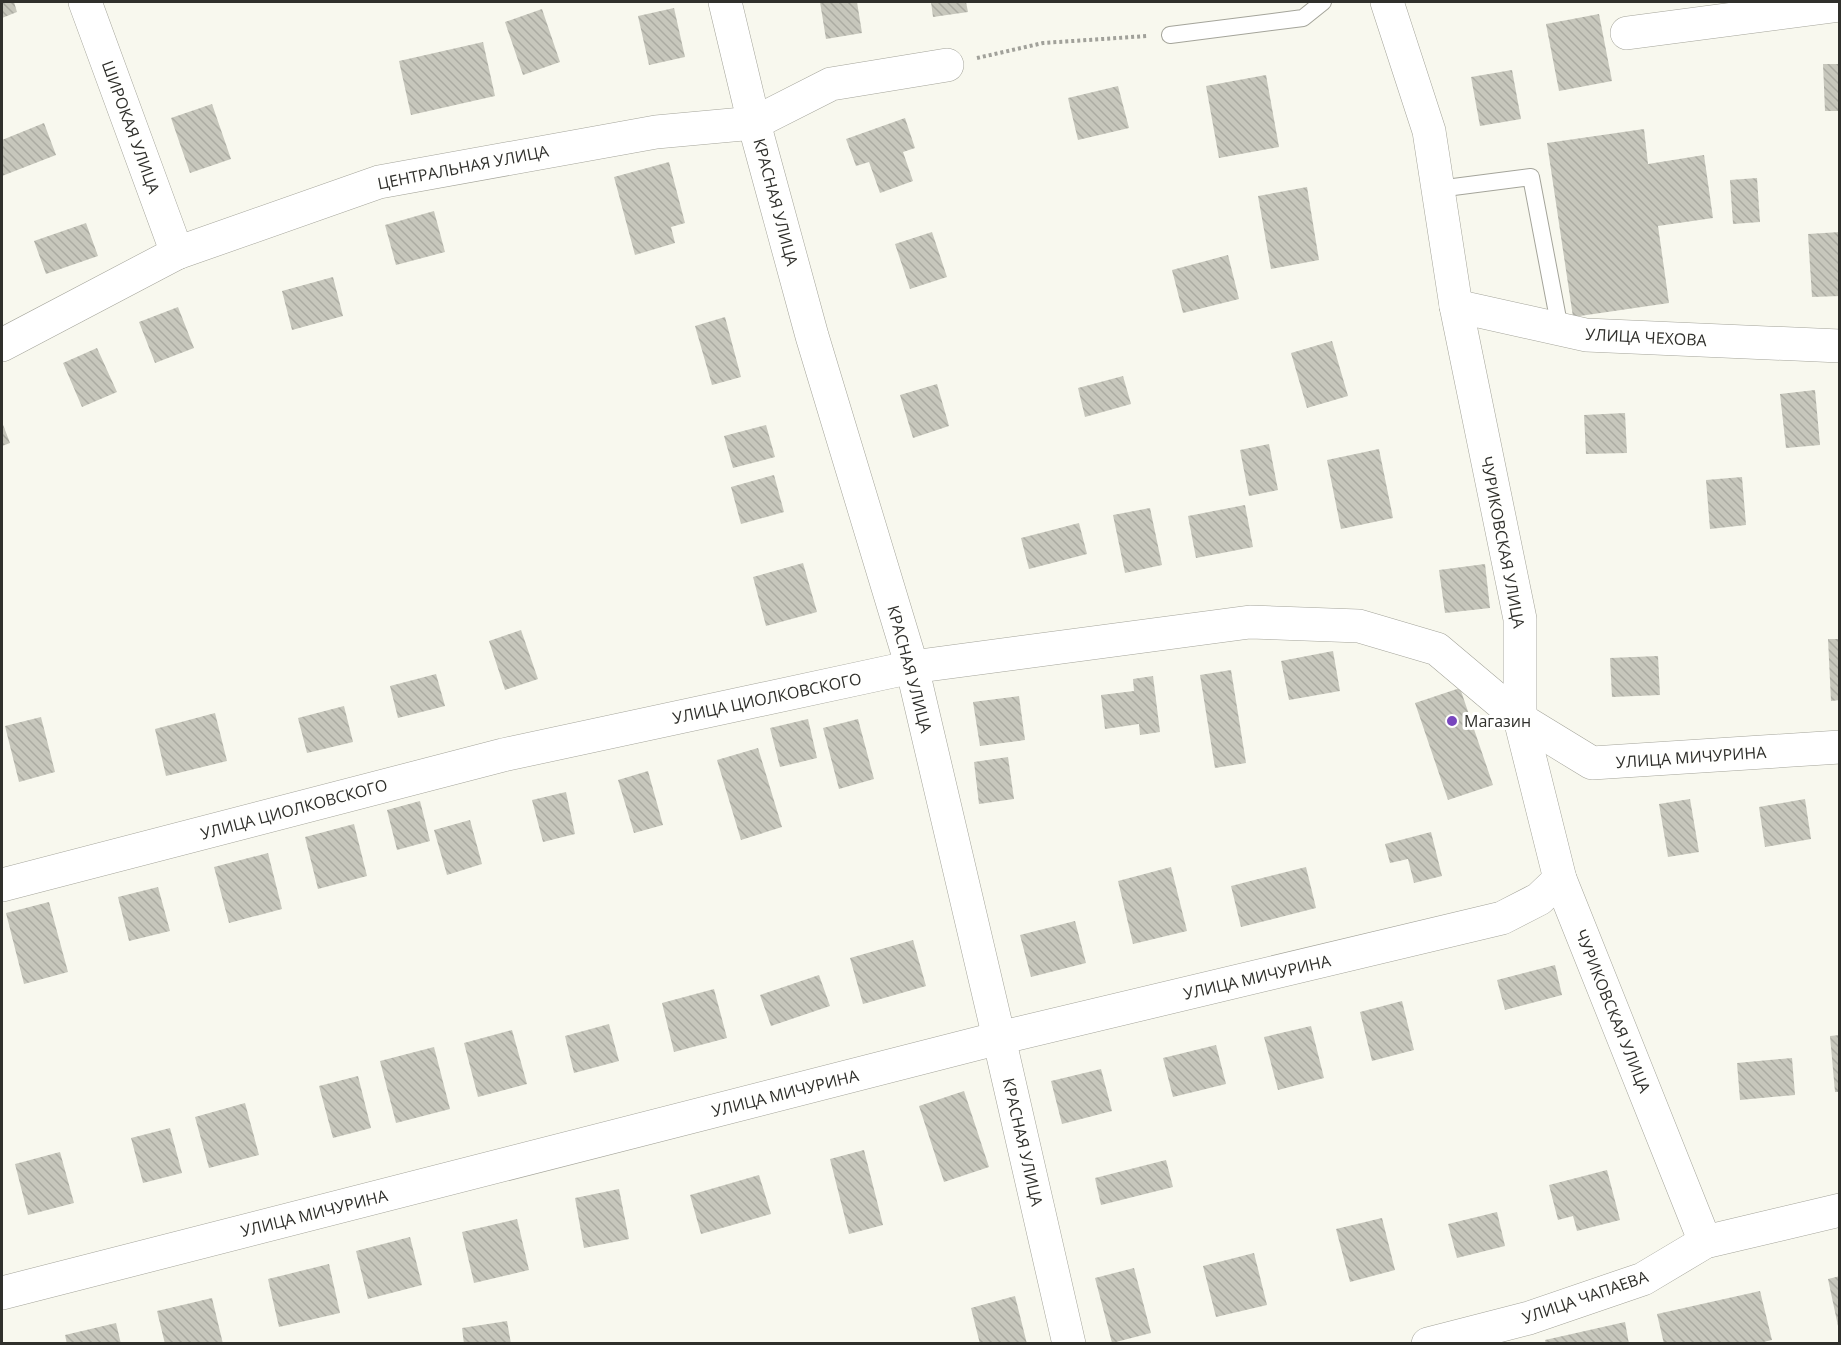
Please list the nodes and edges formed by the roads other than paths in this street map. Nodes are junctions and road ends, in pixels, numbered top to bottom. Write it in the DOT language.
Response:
graph roads {
  1 [pos="86,2"];
  2 [pos="725,2"];
  3 [pos="1323,2"];
  4 [pos="1387,2"];
  5 [pos="1839,4"];
  6 [pos="1627,33"];
  7 [pos="1170,35"];
  8 [pos="947,65"];
  9 [pos="754,123"];
  10 [pos="1438,189"];
  11 [pos="177,253"];
  12 [pos="1456,306"];
  13 [pos="1560,329"];
  14 [pos="2,345"];
  15 [pos="1839,346"];
  16 [pos="912,668"];
  17 [pos="1520,719"];
  18 [pos="1839,747"];
  19 [pos="1560,879"];
  20 [pos="2,885"];
  21 [pos="999,1038"];
  22 [pos="1839,1210"];
  23 [pos="1705,1242"];
  24 [pos="2,1293"];
  25 [pos="1069,1344"];
  26 [pos="1428,1344"];
  1 -- 11 [label="street, ШИРОКАЯ УЛИЦА"];
  2 -- 9 [label="street, КРАСНАЯ УЛИЦА"];
  3 -- 7 [label="lane"];
  4 -- 10 [label="street, ЧУРИКОВСКАЯ УЛИЦА"];
  5 -- 6 [label="street"];
  8 -- 9 [label="street, ЦЕНТРАЛЬНАЯ УЛИЦА"];
  9 -- 11 [label="street, ЦЕНТРАЛЬНАЯ УЛИЦА"];
  9 -- 16 [label="street, КРАСНАЯ УЛИЦА"];
  10 -- 12 [label="street, ЧУРИКОВСКАЯ УЛИЦА"];
  10 -- 13 [label="lane"];
  11 -- 14 [label="street, ЦЕНТРАЛЬНАЯ УЛИЦА"];
  12 -- 13 [label="street, УЛИЦА ЧЕХОВА"];
  12 -- 17 [label="street, ЧУРИКОВСКАЯ УЛИЦА"];
  13 -- 15 [label="street, УЛИЦА ЧЕХОВА"];
  16 -- 17 [label="street, УЛИЦА ЦИОЛКОВСКОГО"];
  16 -- 20 [label="street, УЛИЦА ЦИОЛКОВСКОГО"];
  16 -- 21 [label="street, КРАСНАЯ УЛИЦА"];
  17 -- 18 [label="street, УЛИЦА МИЧУРИНА"];
  17 -- 19 [label="street, ЧУРИКОВСКАЯ УЛИЦА"];
  19 -- 21 [label="street, УЛИЦА МИЧУРИНА"];
  19 -- 23 [label="street, ЧУРИКОВСКАЯ УЛИЦА"];
  21 -- 24 [label="street, УЛИЦА МИЧУРИНА"];
  21 -- 25 [label="street, КРАСНАЯ УЛИЦА"];
  22 -- 23 [label="street, УЛИЦА ЧАПАЕВА"];
  23 -- 26 [label="street, УЛИЦА ЧАПАЕВА"];
}
